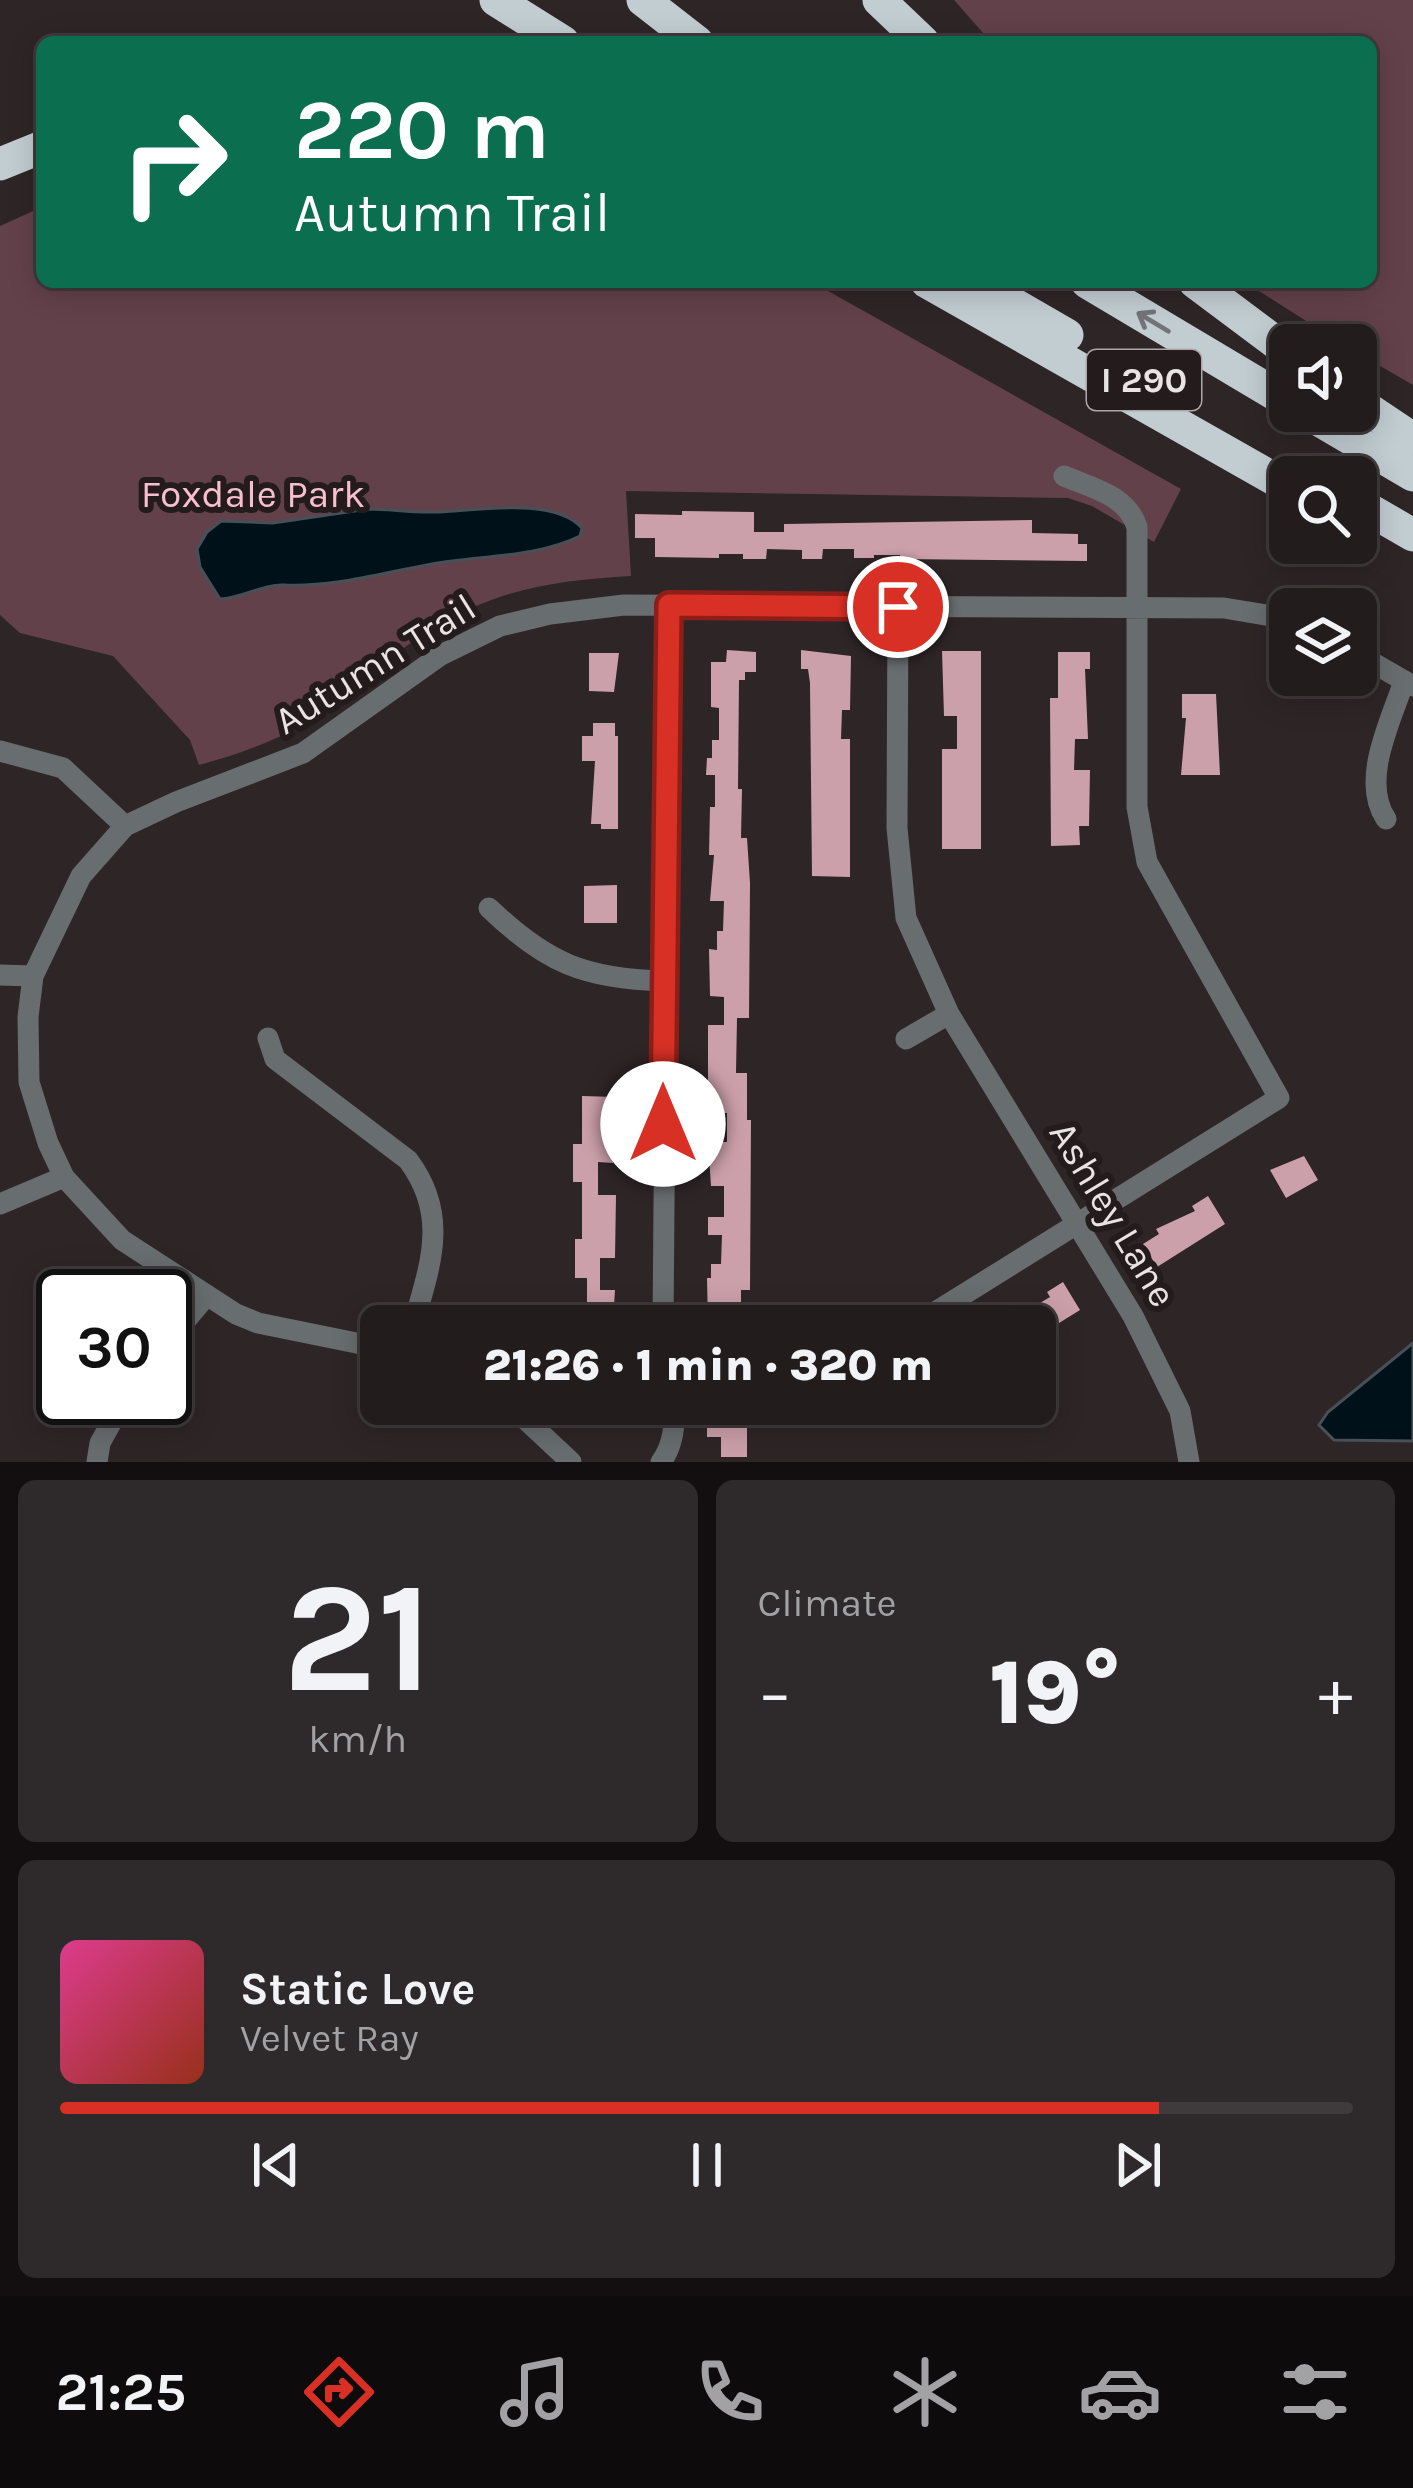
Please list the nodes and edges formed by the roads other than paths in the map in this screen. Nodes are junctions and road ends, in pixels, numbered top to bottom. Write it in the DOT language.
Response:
graph roads {
  1 [pos="496,0"];
  2 [pos="643,0"];
  3 [pos="879,0"];
  4 [pos="553,36"];
  5 [pos="689,36"];
  6 [pos="916,36"];
  7 [pos="36,149"];
  8 [pos="0,164"];
  9 [pos="938,288"];
  10 [pos="985,288"];
  11 [pos="1097,288"];
  12 [pos="1203,288"];
  13 [pos="1269,337"];
  14 [pos="1269,390"];
  15 [pos="1377,415"];
  16 [pos="1339,432"];
  17 [pos="1413,439"];
  18 [pos="1276,456"];
  19 [pos="1064,476"];
  20 [pos="1269,476"];
  21 [pos="1413,476"];
  22 [pos="1377,514"];
  23 [pos="1413,535"];
  24 [pos="1377,537"];
  25 [pos="1413,557"];
  26 [pos="669,605"];
  27 [pos="898,607"];
  28 [pos="1138,608"];
  29 [pos="1269,616"];
  30 [pos="1377,666"];
  31 [pos="1408,684"];
  32 [pos="0,752"];
  33 [pos="1386,818"];
  34 [pos="125,826"];
  35 [pos="489,908"];
  36 [pos="0,975"];
  37 [pos="33,976"];
  38 [pos="664,981"];
  39 [pos="949,1014"];
  40 [pos="268,1038"];
  41 [pos="906,1039"];
  42 [pos="64,1177"];
  43 [pos="0,1204"];
  44 [pos="1078,1222"];
  45 [pos="207,1295"];
  46 [pos="419,1305"];
  47 [pos="663,1305"];
  48 [pos="946,1305"];
  49 [pos="192,1313"];
  50 [pos="360,1344"];
  51 [pos="110,1425"];
  52 [pos="531,1425"];
  53 [pos="674,1425"];
  54 [pos="98,1462"];
  55 [pos="571,1462"];
  56 [pos="661,1462"];
  57 [pos="1189,1462"];
  1 -- 4 [label="highway"];
  2 -- 5 [label="highway"];
  3 -- 6 [label="highway"];
  7 -- 8 [label="highway"];
  9 -- 20 [label="highway"];
  10 -- 18 [label="highway, I 290"];
  14 -- 11 [label="highway, I 290, one-way"];
  12 -- 13 [label="highway"];
  15 -- 17 [label="highway"];
  16 -- 21 [label="highway"];
  19 -- 28 [label="street"];
  22 -- 23 [label="highway"];
  24 -- 25 [label="highway"];
  26 -- 27 [label="street, Autumn Trail"];
  26 -- 34 [label="street, Autumn Trail"];
  26 -- 38 [label="street"];
  27 -- 28 [label="street, Autumn Trail"];
  27 -- 39 [label="street, Ashley Lane"];
  28 -- 29 [label="street, Autumn Trail"];
  28 -- 44 [label="street"];
  30 -- 31 [label="street"];
  31 -- 33 [label="street"];
  32 -- 34 [label="street"];
  34 -- 37 [label="street, Autumn Trail"];
  35 -- 38 [label="street"];
  36 -- 37 [label="street"];
  37 -- 42 [label="street"];
  38 -- 47 [label="street"];
  39 -- 41 [label="street"];
  39 -- 44 [label="street, Ashley Lane"];
  40 -- 46 [label="street"];
  42 -- 43 [label="street"];
  42 -- 45 [label="street"];
  44 -- 48 [label="street"];
  44 -- 57 [label="street, Ashley Lane"];
  45 -- 49 [label="street"];
  45 -- 50 [label="street"];
  51 -- 54 [label="street"];
  52 -- 55 [label="street"];
  53 -- 56 [label="street"];
}
